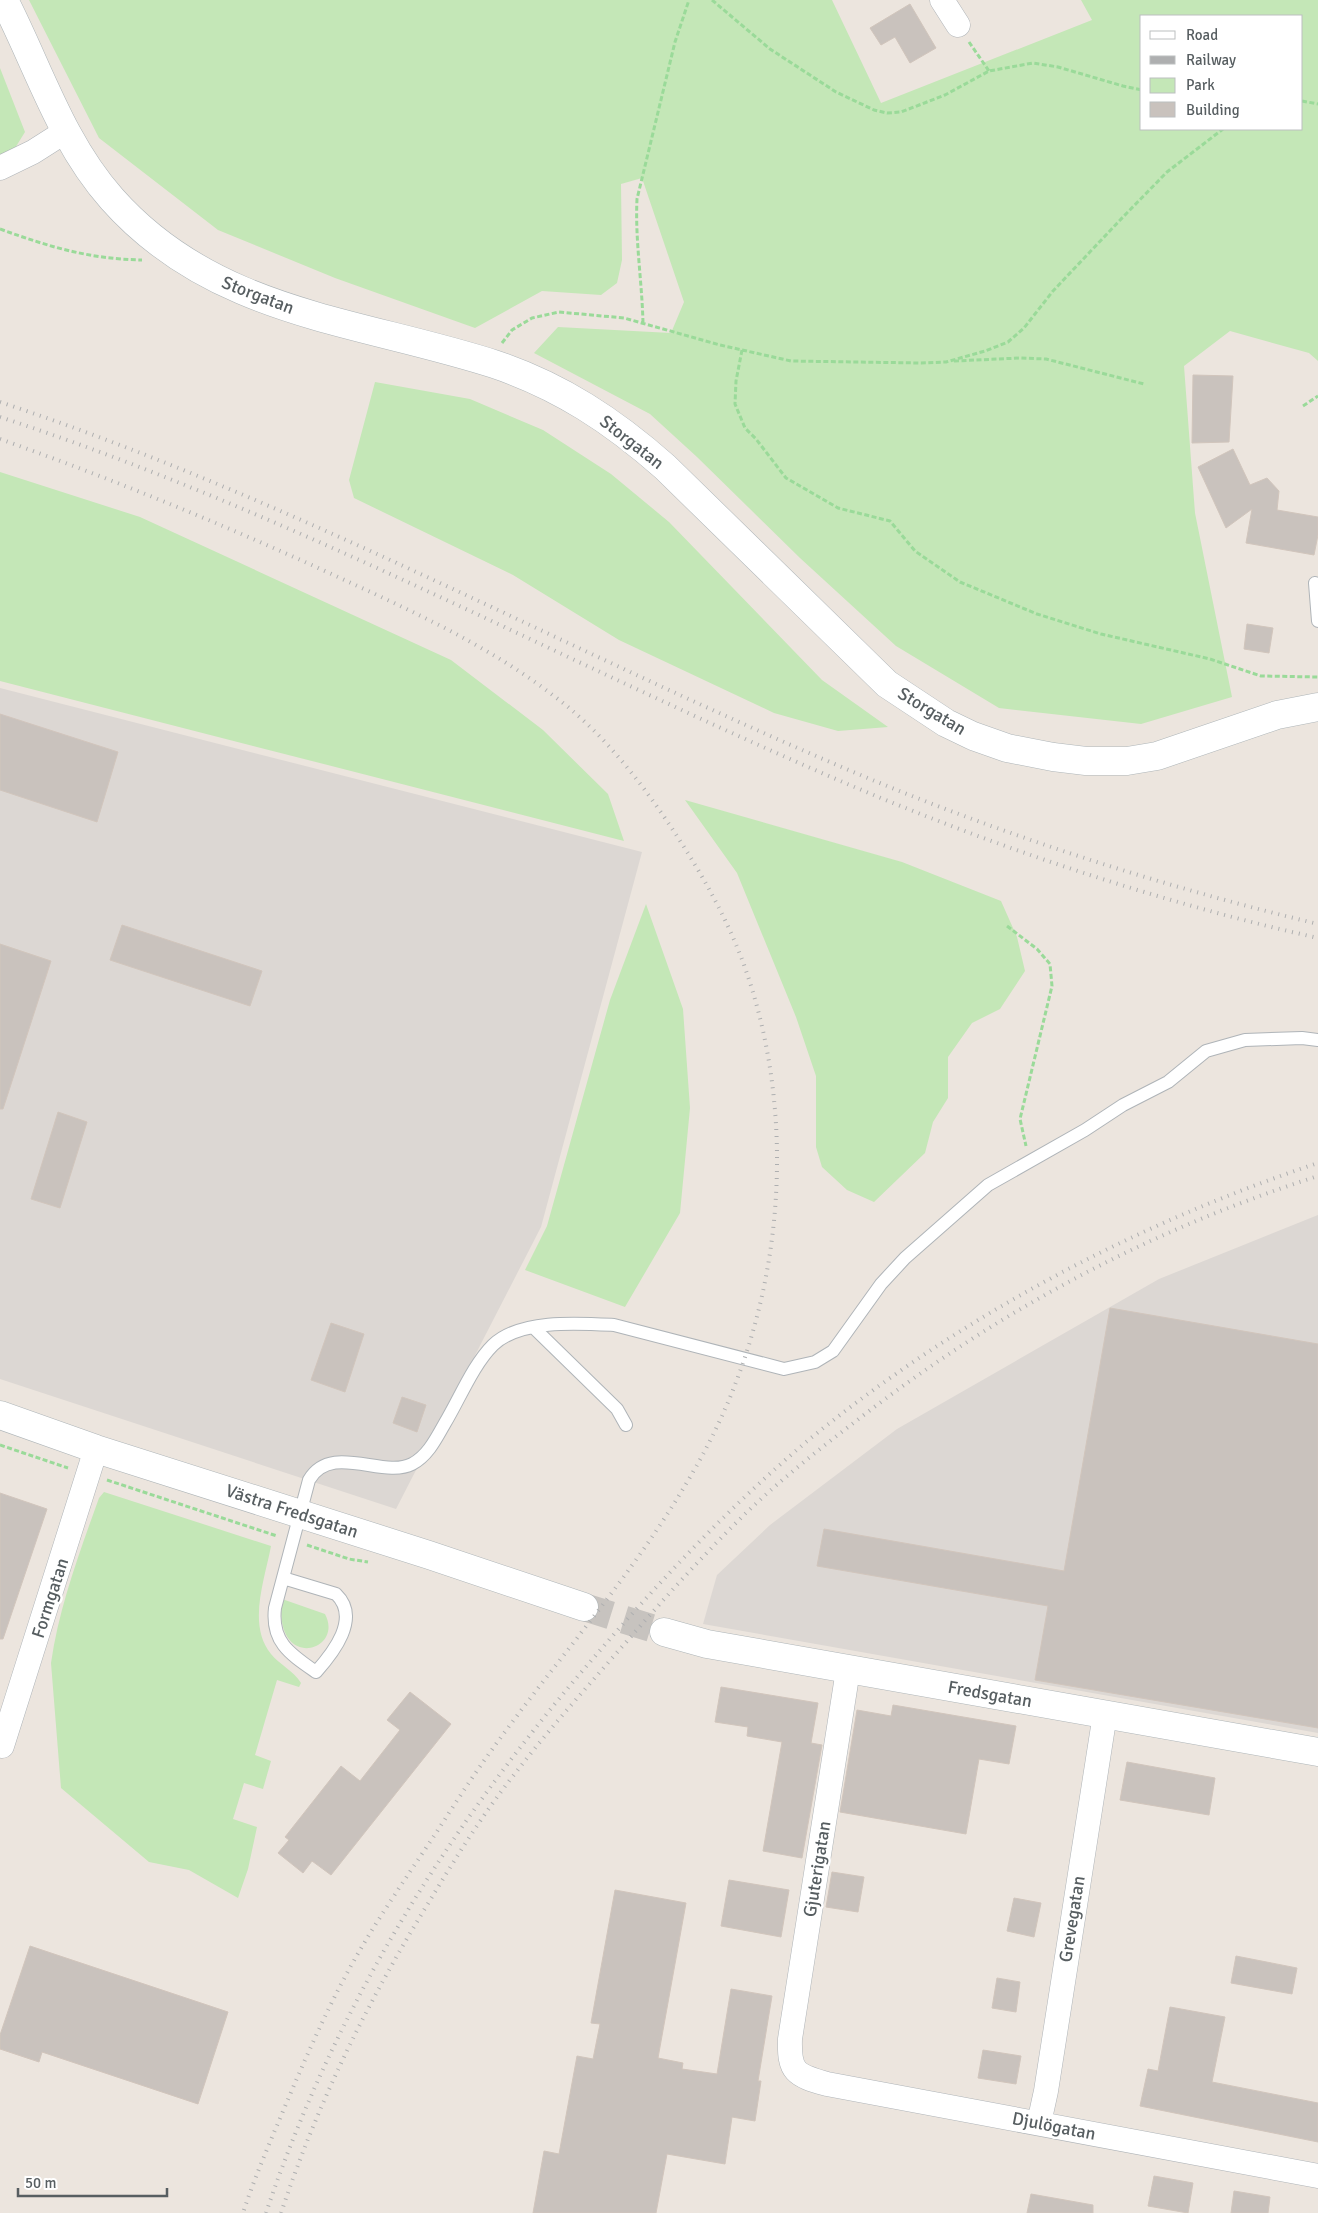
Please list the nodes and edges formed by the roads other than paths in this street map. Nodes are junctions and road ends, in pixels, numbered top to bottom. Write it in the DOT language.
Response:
graph roads {
  1 [pos="4,0"];
  2 [pos="942,0"];
  3 [pos="958,25"];
  4 [pos="66,131"];
  5 [pos="0,168"];
  6 [pos="1315,583"];
  7 [pos="1318,621"];
  8 [pos="1318,706"];
  9 [pos="1318,1040"];
  10 [pos="533,1327"];
  11 [pos="0,1415"];
  12 [pos="626,1425"];
  13 [pos="96,1449"];
  14 [pos="300,1514"];
  15 [pos="283,1578"];
  16 [pos="584,1608"];
  17 [pos="664,1632"];
  18 [pos="848,1670"];
  19 [pos="1105,1714"];
  20 [pos="1,1749"];
  21 [pos="1318,1752"];
  22 [pos="794,2068"];
  23 [pos="1039,2124"];
  24 [pos="1318,2176"];
  1 -- 4 [label="street, Storgatan"];
  2 -- 3 [label="street"];
  4 -- 5 [label="street"];
  4 -- 8 [label="street, Storgatan"];
  6 -- 7 [label="lane"];
  9 -- 10 [label="lane"];
  10 -- 12 [label="lane"];
  10 -- 14 [label="lane"];
  11 -- 13 [label="street, Västra Fredsgatan"];
  13 -- 14 [label="street, Västra Fredsgatan"];
  13 -- 20 [label="street, Formgatan"];
  14 -- 15 [label="lane"];
  14 -- 16 [label="street, Västra Fredsgatan"];
  15 -- 15 [label="lane"];
  17 -- 18 [label="street, Fredsgatan"];
  18 -- 19 [label="street, Fredsgatan"];
  18 -- 22 [label="street, Gjuterigatan"];
  19 -- 21 [label="street, Fredsgatan"];
  19 -- 23 [label="street, Grevegatan"];
  22 -- 23 [label="street, Djulögatan"];
  23 -- 24 [label="street, Djulögatan"];
}
